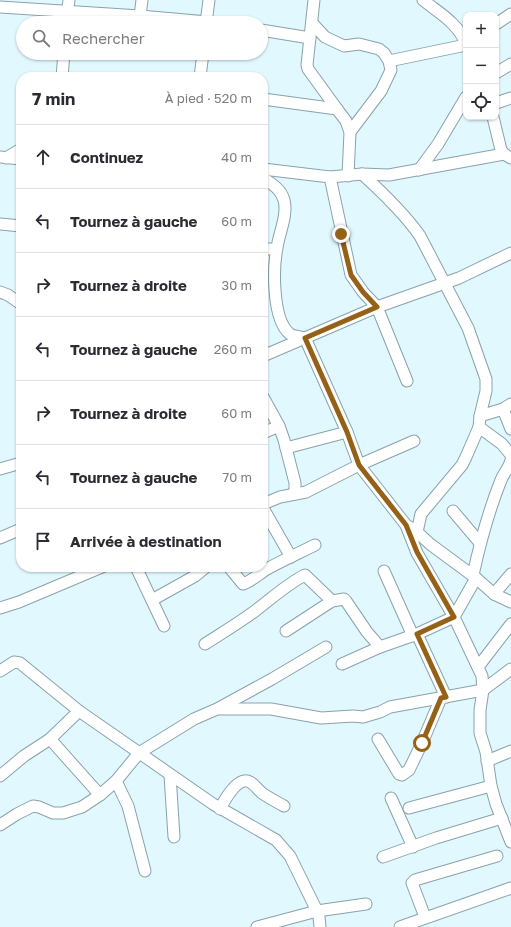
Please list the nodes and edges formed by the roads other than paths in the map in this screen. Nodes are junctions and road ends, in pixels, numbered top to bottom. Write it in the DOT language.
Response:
graph roads {
  1 [pos="69,0"];
  2 [pos="142,0"];
  3 [pos="209,0"];
  4 [pos="314,0"];
  5 [pos="423,0"];
  6 [pos="0,7"];
  7 [pos="511,14"];
  8 [pos="54,16"];
  9 [pos="66,16"];
  10 [pos="140,16"];
  11 [pos="207,16"];
  12 [pos="499,22"];
  13 [pos="312,23"];
  14 [pos="268,31"];
  15 [pos="463,37"];
  16 [pos="310,38"];
  17 [pos="463,45"];
  18 [pos="63,60"];
  19 [pos="202,60"];
  20 [pos="389,61"];
  21 [pos="511,64"];
  22 [pos="499,71"];
  23 [pos="62,72"];
  24 [pos="201,72"];
  25 [pos="511,98"];
  26 [pos="268,100"];
  27 [pos="463,102"];
  28 [pos="499,102"];
  29 [pos="337,109"];
  30 [pos="493,120"];
  31 [pos="350,132"];
  32 [pos="16,152"];
  33 [pos="3,158"];
  34 [pos="16,159"];
  35 [pos="508,159"];
  36 [pos="268,170"];
  37 [pos="419,170"];
  38 [pos="362,174"];
  39 [pos="348,176"];
  40 [pos="330,177"];
  41 [pos="268,182"];
  42 [pos="0,224"];
  43 [pos="16,226"];
  44 [pos="268,249"];
  45 [pos="276,249"];
  46 [pos="511,253"];
  47 [pos="444,283"];
  48 [pos="0,292"];
  49 [pos="16,301"];
  50 [pos="377,307"];
  51 [pos="305,338"];
  52 [pos="268,354"];
  53 [pos="407,381"];
  54 [pos="268,406"];
  55 [pos="507,407"];
  56 [pos="480,422"];
  57 [pos="279,426"];
  58 [pos="511,429"];
  59 [pos="268,431"];
  60 [pos="347,432"];
  61 [pos="414,441"];
  62 [pos="286,448"];
  63 [pos="511,455"];
  64 [pos="511,460"];
  65 [pos="16,465"];
  66 [pos="359,465"];
  67 [pos="0,470"];
  68 [pos="295,494"];
  69 [pos="268,502"];
  70 [pos="453,511"];
  71 [pos="268,517"];
  72 [pos="406,525"];
  73 [pos="16,531"];
  74 [pos="417,532"];
  75 [pos="0,538"];
  76 [pos="480,543"];
  77 [pos="315,545"];
  78 [pos="291,557"];
  79 [pos="268,568"];
  80 [pos="384,571"];
  81 [pos="90,572"];
  82 [pos="138,572"];
  83 [pos="200,572"];
  84 [pos="233,572"];
  85 [pos="262,572"];
  86 [pos="511,574"];
  87 [pos="474,577"];
  88 [pos="494,594"];
  89 [pos="152,600"];
  90 [pos="332,601"];
  91 [pos="511,602"];
  92 [pos="0,608"];
  93 [pos="454,617"];
  94 [pos="511,624"];
  95 [pos="164,626"];
  96 [pos="286,631"];
  97 [pos="415,635"];
  98 [pos="205,644"];
  99 [pos="326,647"];
  100 [pos="380,647"];
  101 [pos="342,664"];
  102 [pos="478,666"];
  103 [pos="511,669"];
  104 [pos="0,670"];
  105 [pos="483,690"];
  106 [pos="443,698"];
  107 [pos="217,709"];
  108 [pos="79,711"];
  109 [pos="50,739"];
  110 [pos="378,739"];
  111 [pos="511,751"];
  112 [pos="139,753"];
  113 [pos="487,761"];
  114 [pos="170,775"];
  115 [pos="0,776"];
  116 [pos="116,781"];
  117 [pos="491,786"];
  118 [pos="100,794"];
  119 [pos="391,798"];
  120 [pos="284,806"];
  121 [pos="409,808"];
  122 [pos="220,809"];
  123 [pos="502,818"];
  124 [pos="0,825"];
  125 [pos="174,837"];
  126 [pos="511,842"];
  127 [pos="413,846"];
  128 [pos="497,856"];
  129 [pos="383,858"];
  130 [pos="145,871"];
  131 [pos="511,888"];
  132 [pos="366,904"];
  133 [pos="317,910"];
  134 [pos="426,917"];
  135 [pos="257,927"];
  136 [pos="320,927"];
  137 [pos="400,927"];
  1 -- 9 [label="street"];
  2 -- 10 [label="street"];
  3 -- 11 [label="street"];
  4 -- 13 [label="street"];
  5 -- 15 [label="street"];
  6 -- 8 [label="street"];
  7 -- 12 [label="street"];
  13 -- 16 [label="street"];
  13 -- 20 [label="street"];
  14 -- 16 [label="street"];
  16 -- 29 [label="street"];
  17 -- 20 [label="street"];
  18 -- 23 [label="street"];
  19 -- 24 [label="street"];
  20 -- 31 [label="street"];
  21 -- 22 [label="street"];
  25 -- 28 [label="street"];
  26 -- 29 [label="street"];
  27 -- 37 [label="street"];
  29 -- 31 [label="street"];
  30 -- 35 [label="street"];
  31 -- 39 [label="street"];
  32 -- 33 [label="street"];
  33 -- 34 [label="street"];
  35 -- 37 [label="street"];
  36 -- 40 [label="street"];
  37 -- 38 [label="street"];
  38 -- 39 [label="street"];
  38 -- 47 [label="street"];
  39 -- 40 [label="street"];
  40 -- 50 [label="street"];
  41 -- 45 [label="street"];
  42 -- 43 [label="street"];
  44 -- 45 [label="street"];
  45 -- 51 [label="street"];
  46 -- 47 [label="street"];
  47 -- 50 [label="street"];
  47 -- 56 [label="street"];
  48 -- 49 [label="street"];
  50 -- 51 [label="street"];
  50 -- 53 [label="street"];
  51 -- 52 [label="street"];
  51 -- 60 [label="street"];
  54 -- 57 [label="street"];
  55 -- 56 [label="street"];
  55 -- 58 [label="street"];
  56 -- 63 [label="street"];
  56 -- 74 [label="street"];
  57 -- 59 [label="street"];
  57 -- 62 [label="street"];
  60 -- 62 [label="street"];
  60 -- 66 [label="street"];
  61 -- 66 [label="street"];
  62 -- 68 [label="street"];
  64 -- 76 [label="street"];
  65 -- 67 [label="street"];
  66 -- 68 [label="street"];
  66 -- 72 [label="street"];
  68 -- 69 [label="street"];
  70 -- 76 [label="street"];
  71 -- 78 [label="street"];
  72 -- 74 [label="street"];
  72 -- 93 [label="street"];
  73 -- 75 [label="street"];
  74 -- 87 [label="street"];
  76 -- 87 [label="street"];
  77 -- 78 [label="street"];
  78 -- 79 [label="street"];
  80 -- 97 [label="street"];
  81 -- 92 [label="street"];
  82 -- 89 [label="street"];
  83 -- 89 [label="street"];
  84 -- 85 [label="street"];
  86 -- 88 [label="street"];
  87 -- 88 [label="street"];
  87 -- 93 [label="street"];
  88 -- 91 [label="street"];
  89 -- 95 [label="street"];
  90 -- 96 [label="street"];
  90 -- 98 [label="street"];
  90 -- 100 [label="street"];
  93 -- 97 [label="street"];
  93 -- 102 [label="street"];
  94 -- 102 [label="street"];
  97 -- 100 [label="street"];
  97 -- 106 [label="street"];
  99 -- 107 [label="street"];
  100 -- 101 [label="street"];
  102 -- 105 [label="street"];
  103 -- 105 [label="street"];
  104 -- 108 [label="street"];
  105 -- 106 [label="street"];
  105 -- 113 [label="street"];
  106 -- 107 [label="street"];
  106 -- 110 [label="street"];
  107 -- 112 [label="street"];
  108 -- 109 [label="street"];
  108 -- 112 [label="street"];
  109 -- 115 [label="street"];
  109 -- 118 [label="street"];
  111 -- 113 [label="street"];
  112 -- 114 [label="street"];
  112 -- 116 [label="street"];
  113 -- 117 [label="street"];
  114 -- 122 [label="street"];
  114 -- 125 [label="street"];
  116 -- 118 [label="street"];
  116 -- 130 [label="street"];
  117 -- 121 [label="street"];
  117 -- 123 [label="street"];
  118 -- 124 [label="street"];
  119 -- 127 [label="street"];
  120 -- 122 [label="street"];
  122 -- 133 [label="street"];
  123 -- 126 [label="street"];
  123 -- 127 [label="street"];
  127 -- 129 [label="street"];
  128 -- 134 [label="street"];
  131 -- 134 [label="street"];
  132 -- 133 [label="street"];
  133 -- 135 [label="street"];
  133 -- 136 [label="street"];
  134 -- 137 [label="street"];
}
